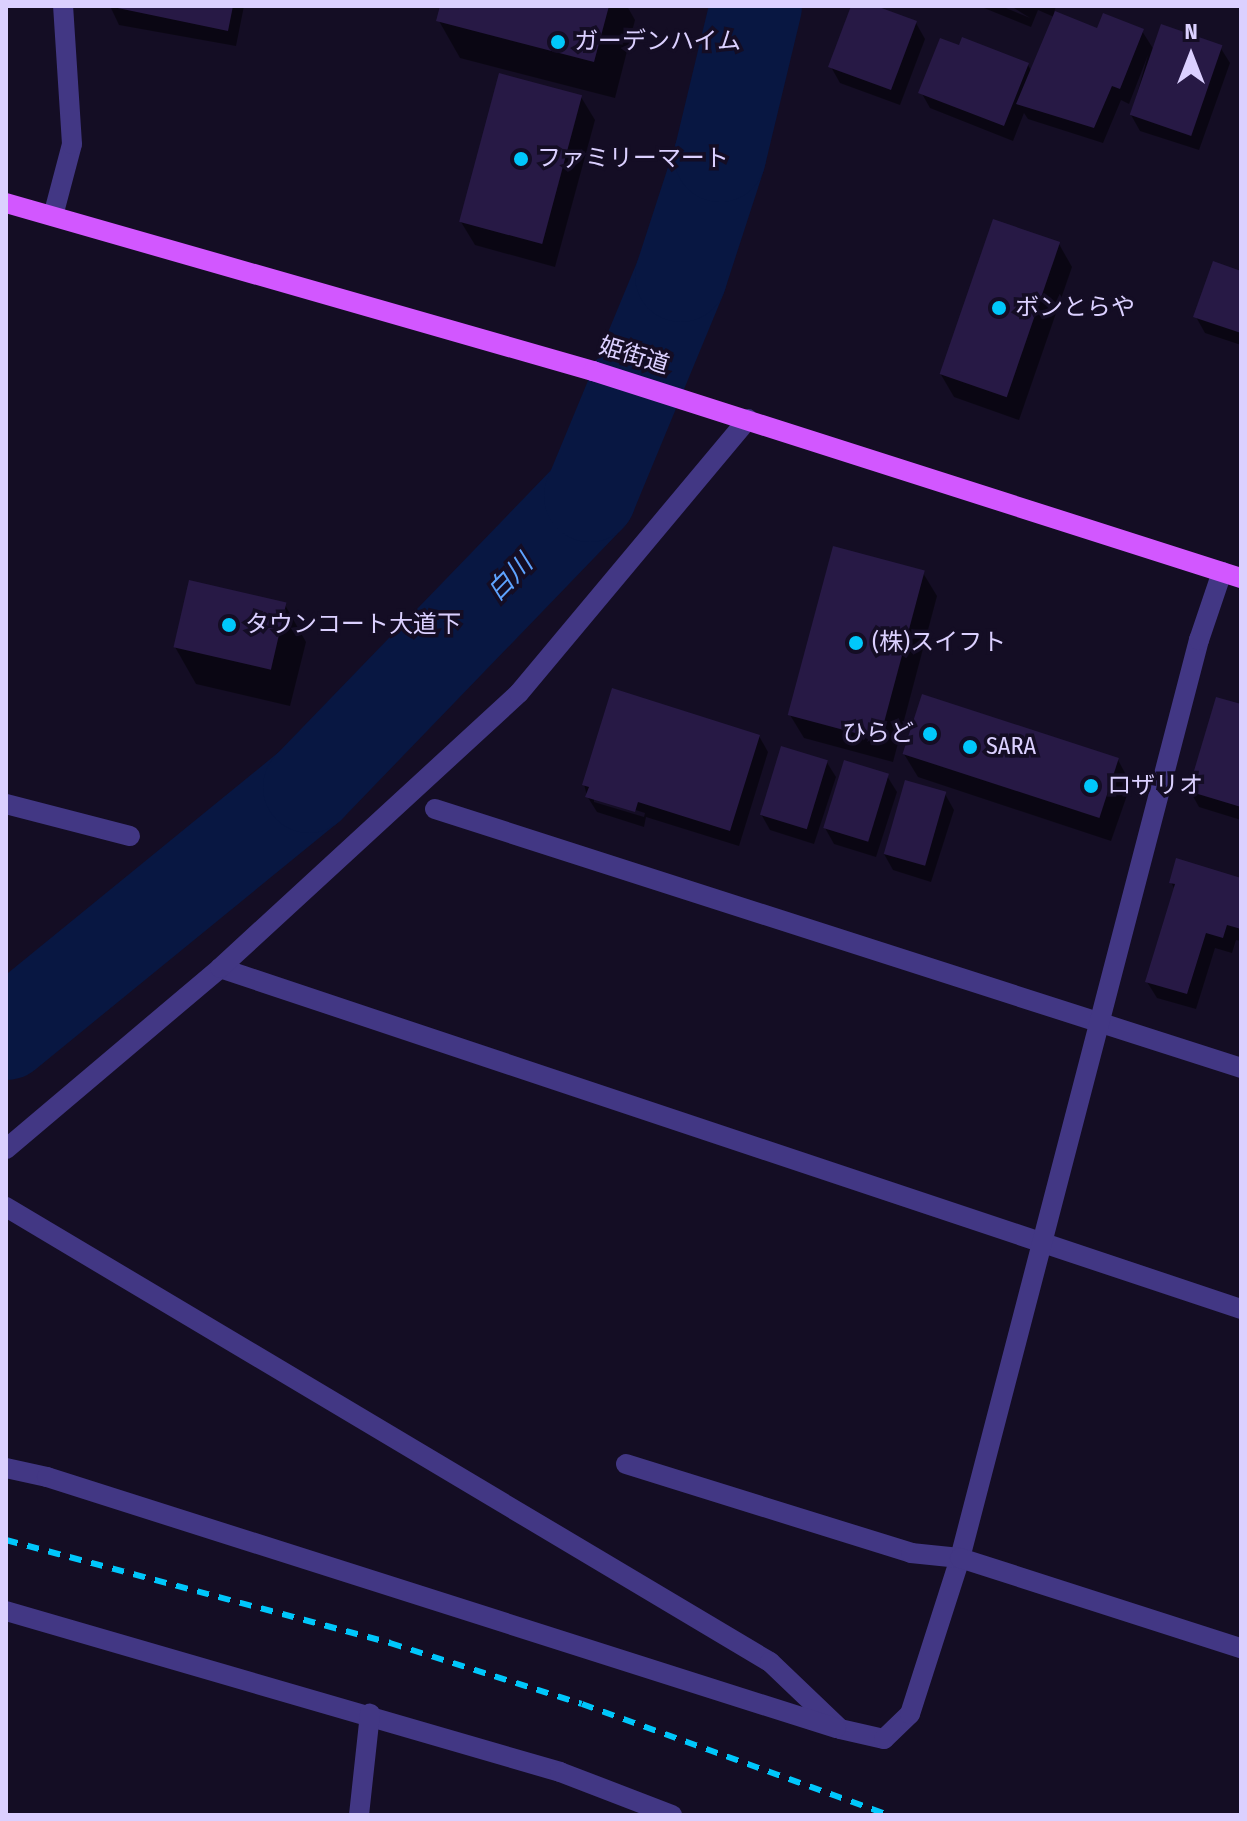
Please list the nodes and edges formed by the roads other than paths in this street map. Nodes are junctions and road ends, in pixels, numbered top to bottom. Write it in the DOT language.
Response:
graph roads {
  1 [pos="63,6"];
  2 [pos="6,203"];
  3 [pos="53,216"];
  4 [pos="748,419"];
  5 [pos="1231,575"];
  6 [pos="6,804"];
  7 [pos="435,809"];
  8 [pos="130,836"];
  9 [pos="220,968"];
  10 [pos="1100,1024"];
  11 [pos="1241,1068"];
  12 [pos="6,1149"];
  13 [pos="6,1207"];
  14 [pos="1040,1244"];
  15 [pos="1241,1309"];
  16 [pos="626,1464"];
  17 [pos="6,1468"];
  18 [pos="960,1558"];
  19 [pos="6,1611"];
  20 [pos="1241,1648"];
  21 [pos="370,1714"];
  22 [pos="840,1729"];
  23 [pos="359,1815"];
  24 [pos="672,1815"];
  1 -- 3 [label="street"];
  2 -- 3 [label="main road, 姫街道"];
  3 -- 4 [label="main road, 姫街道"];
  4 -- 5 [label="main road, 姫街道"];
  4 -- 9 [label="street"];
  5 -- 10 [label="street"];
  6 -- 8 [label="street"];
  7 -- 10 [label="street"];
  9 -- 12 [label="street"];
  9 -- 14 [label="street"];
  10 -- 11 [label="street"];
  10 -- 14 [label="street"];
  13 -- 22 [label="street"];
  14 -- 15 [label="street"];
  14 -- 18 [label="street"];
  16 -- 18 [label="street"];
  17 -- 22 [label="street"];
  18 -- 20 [label="street"];
  18 -- 22 [label="street"];
  19 -- 21 [label="street"];
  21 -- 23 [label="street"];
  21 -- 24 [label="street"];
}
